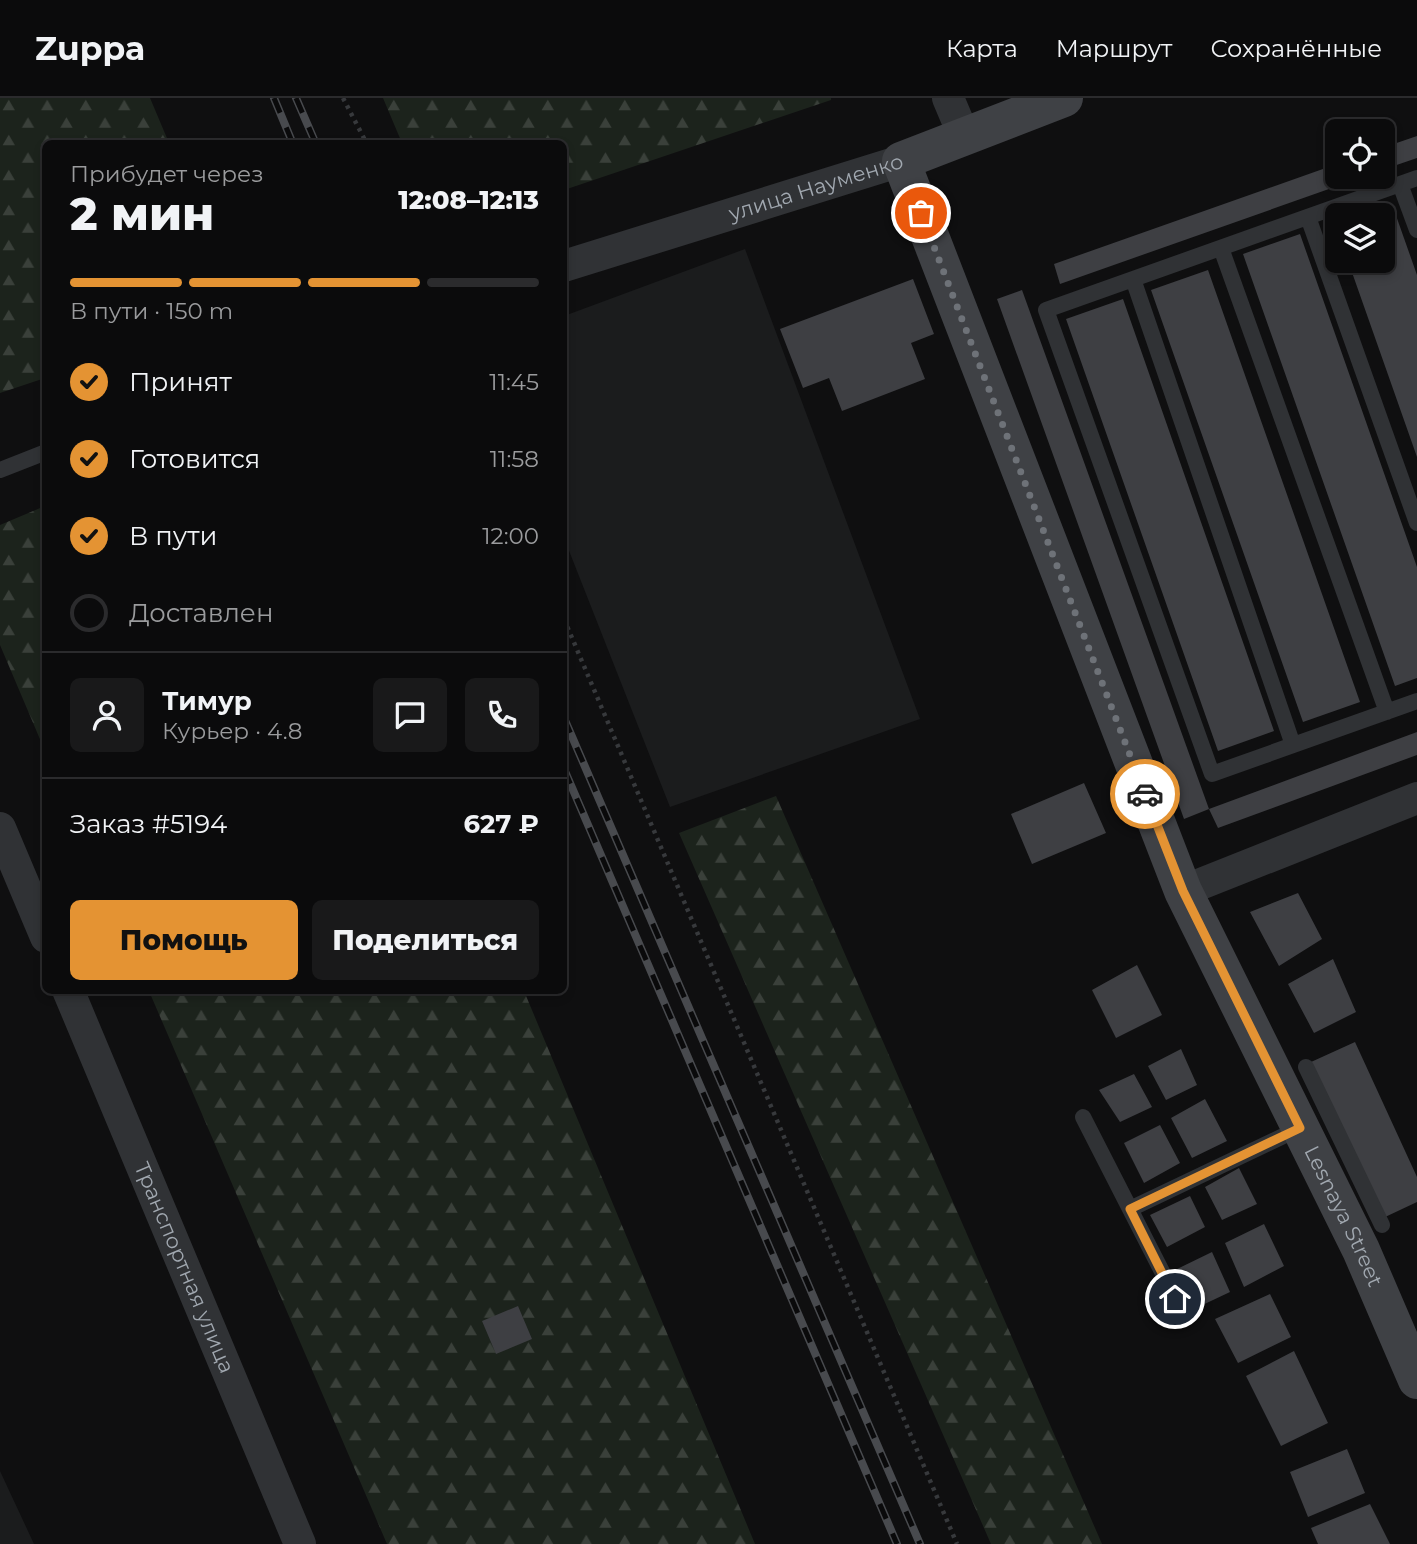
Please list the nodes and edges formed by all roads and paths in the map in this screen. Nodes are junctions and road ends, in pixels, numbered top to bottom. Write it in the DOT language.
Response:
graph roads {
  1 [pos="343,98"];
  2 [pos="948,98"];
  3 [pos="1064,98"];
  4 [pos="964,136"];
  5 [pos="365,140"];
  6 [pos="901,161"];
  7 [pos="1417,178"];
  8 [pos="1400,184"];
  9 [pos="1308,217"];
  10 [pos="1417,230"];
  11 [pos="1221,248"];
  12 [pos="567,265"];
  13 [pos="1133,279"];
  14 [pos="42,454"];
  15 [pos="0,470"];
  16 [pos="1417,523"];
  17 [pos="567,626"];
  18 [pos="1417,701"];
  19 [pos="1387,712"];
  20 [pos="1293,746"];
  21 [pos="1417,798"];
  22 [pos="0,828"];
  23 [pos="1183,891"];
  24 [pos="42,928"];
  25 [pos="70,994"];
  26 [pos="1306,1067"];
  27 [pos="1083,1118"];
  28 [pos="1310,1120"];
  29 [pos="1130,1209"];
  30 [pos="1359,1212"];
  31 [pos="1382,1225"];
  32 [pos="1175,1299"];
  33 [pos="1417,1380"];
  34 [pos="300,1544"];
  35 [pos="957,1544"];
  1 -- 5 [label="path"];
  2 -- 4 [label="street"];
  3 -- 4 [label="street, улица Науменко"];
  4 -- 6 [label="street, улица Науменко"];
  6 -- 12 [label="street, улица Науменко"];
  6 -- 23 [label="street, Lesnaya Street"];
  7 -- 8 [label="lane"];
  8 -- 9 [label="lane"];
  8 -- 10 [label="lane"];
  9 -- 11 [label="lane"];
  9 -- 16 [label="lane"];
  11 -- 13 [label="lane"];
  11 -- 19 [label="lane"];
  13 -- 20 [label="lane"];
  13 -- 20 [label="lane"];
  14 -- 15 [label="lane"];
  17 -- 35 [label="path"];
  18 -- 19 [label="lane"];
  19 -- 20 [label="lane"];
  21 -- 23 [label="street"];
  22 -- 24 [label="street"];
  23 -- 28 [label="street, Lesnaya Street"];
  25 -- 34 [label="street, Транспортная улица"];
  26 -- 28 [label="lane"];
  27 -- 29 [label="lane"];
  28 -- 29 [label="lane"];
  28 -- 30 [label="street, Lesnaya Street"];
  29 -- 32 [label="lane"];
  30 -- 31 [label="lane"];
  30 -- 33 [label="street, Lesnaya Street"];
}
